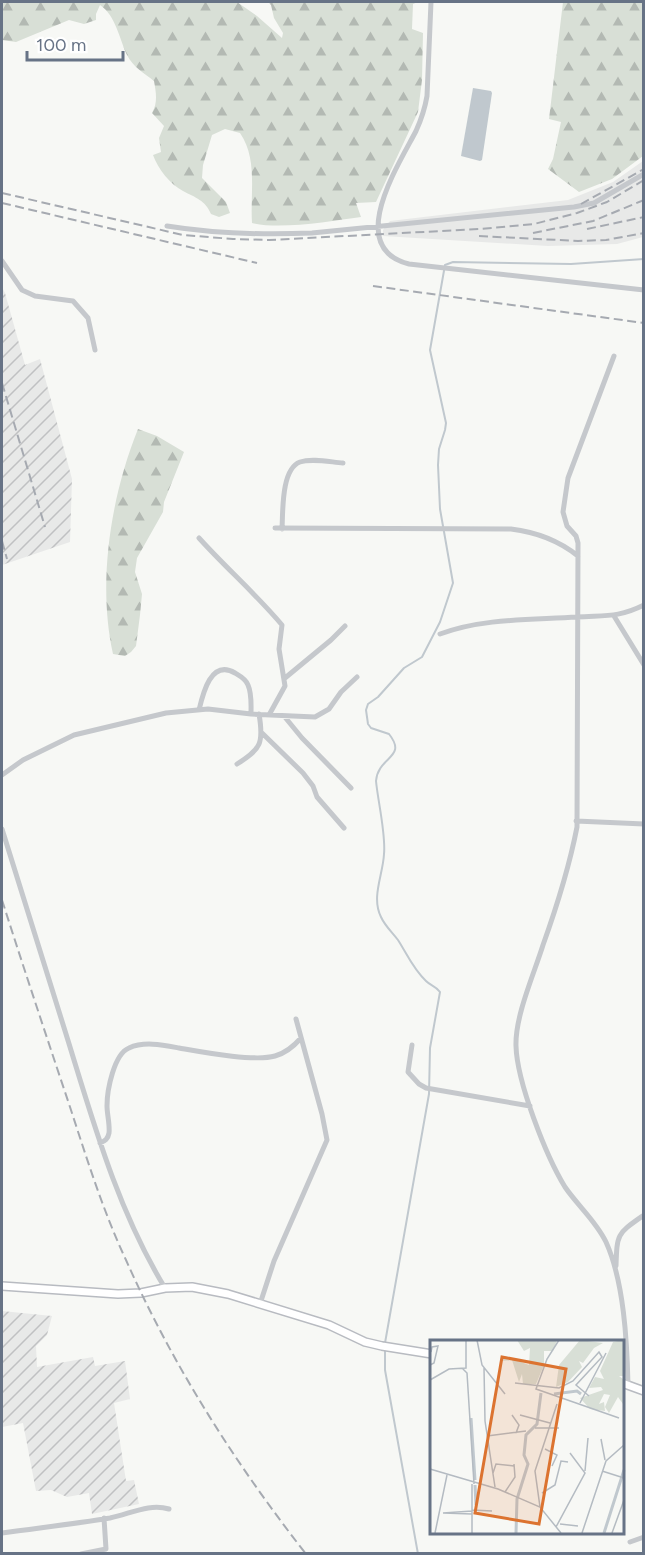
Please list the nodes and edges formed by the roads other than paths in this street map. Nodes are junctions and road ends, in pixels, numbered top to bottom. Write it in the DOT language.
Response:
graph roads {
  1 [pos="431,2"];
  2 [pos="644,174"];
  3 [pos="167,226"];
  4 [pos="378,226"];
  5 [pos="2,261"];
  6 [pos="644,290"];
  7 [pos="95,350"];
  8 [pos="614,356"];
  9 [pos="343,463"];
  10 [pos="199,538"];
  11 [pos="578,556"];
  12 [pos="644,605"];
  13 [pos="614,616"];
  14 [pos="578,617"];
  15 [pos="345,626"];
  16 [pos="440,634"];
  17 [pos="644,665"];
  18 [pos="357,677"];
  19 [pos="285,678"];
  20 [pos="199,710"];
  21 [pos="251,714"];
  22 [pos="259,714"];
  23 [pos="269,715"];
  24 [pos="284,716"];
  25 [pos="262,733"];
  26 [pos="237,764"];
  27 [pos="2,775"];
  28 [pos="351,788"];
  29 [pos="576,821"];
  30 [pos="644,825"];
  31 [pos="344,828"];
  32 [pos="2,829"];
  33 [pos="296,1019"];
  34 [pos="302,1038"];
  35 [pos="412,1045"];
  36 [pos="530,1106"];
  37 [pos="100,1143"];
  38 [pos="644,1215"];
  39 [pos="616,1267"];
  40 [pos="2,1286"];
  41 [pos="165,1288"];
  42 [pos="260,1304"];
  43 [pos="430,1354"];
  44 [pos="625,1384"];
  45 [pos="644,1391"];
  46 [pos="170,1509"];
  47 [pos="104,1518"];
  48 [pos="2,1533"];
  49 [pos="644,1537"];
  50 [pos="630,1542"];
  51 [pos="81,1554"];
  1 -- 4 [label="street"];
  2 -- 4 [label="street"];
  3 -- 4 [label="street"];
  4 -- 6 [label="street"];
  5 -- 7 [label="street"];
  8 -- 11 [label="street"];
  9 -- 11 [label="street"];
  10 -- 19 [label="street"];
  11 -- 14 [label="street"];
  12 -- 13 [label="street"];
  13 -- 14 [label="street"];
  13 -- 17 [label="street"];
  14 -- 16 [label="street"];
  14 -- 29 [label="street"];
  15 -- 19 [label="street"];
  18 -- 24 [label="street"];
  19 -- 23 [label="street"];
  20 -- 21 [label="street"];
  20 -- 21 [label="street"];
  20 -- 27 [label="street"];
  21 -- 22 [label="street"];
  22 -- 23 [label="street"];
  22 -- 25 [label="street"];
  23 -- 24 [label="street"];
  24 -- 28 [label="street"];
  25 -- 26 [label="street"];
  25 -- 31 [label="street"];
  29 -- 30 [label="street"];
  29 -- 36 [label="street"];
  32 -- 37 [label="street"];
  33 -- 34 [label="street"];
  34 -- 37 [label="street"];
  34 -- 42 [label="street"];
  35 -- 36 [label="street"];
  36 -- 39 [label="street"];
  37 -- 41 [label="street"];
  38 -- 39 [label="street"];
  39 -- 44 [label="street"];
  40 -- 41 [label="main road"];
  41 -- 42 [label="main road"];
  42 -- 43 [label="main road"];
  44 -- 45 [label="main road"];
  46 -- 47 [label="street"];
  47 -- 48 [label="street"];
  47 -- 51 [label="street"];
  49 -- 50 [label="street"];
}
